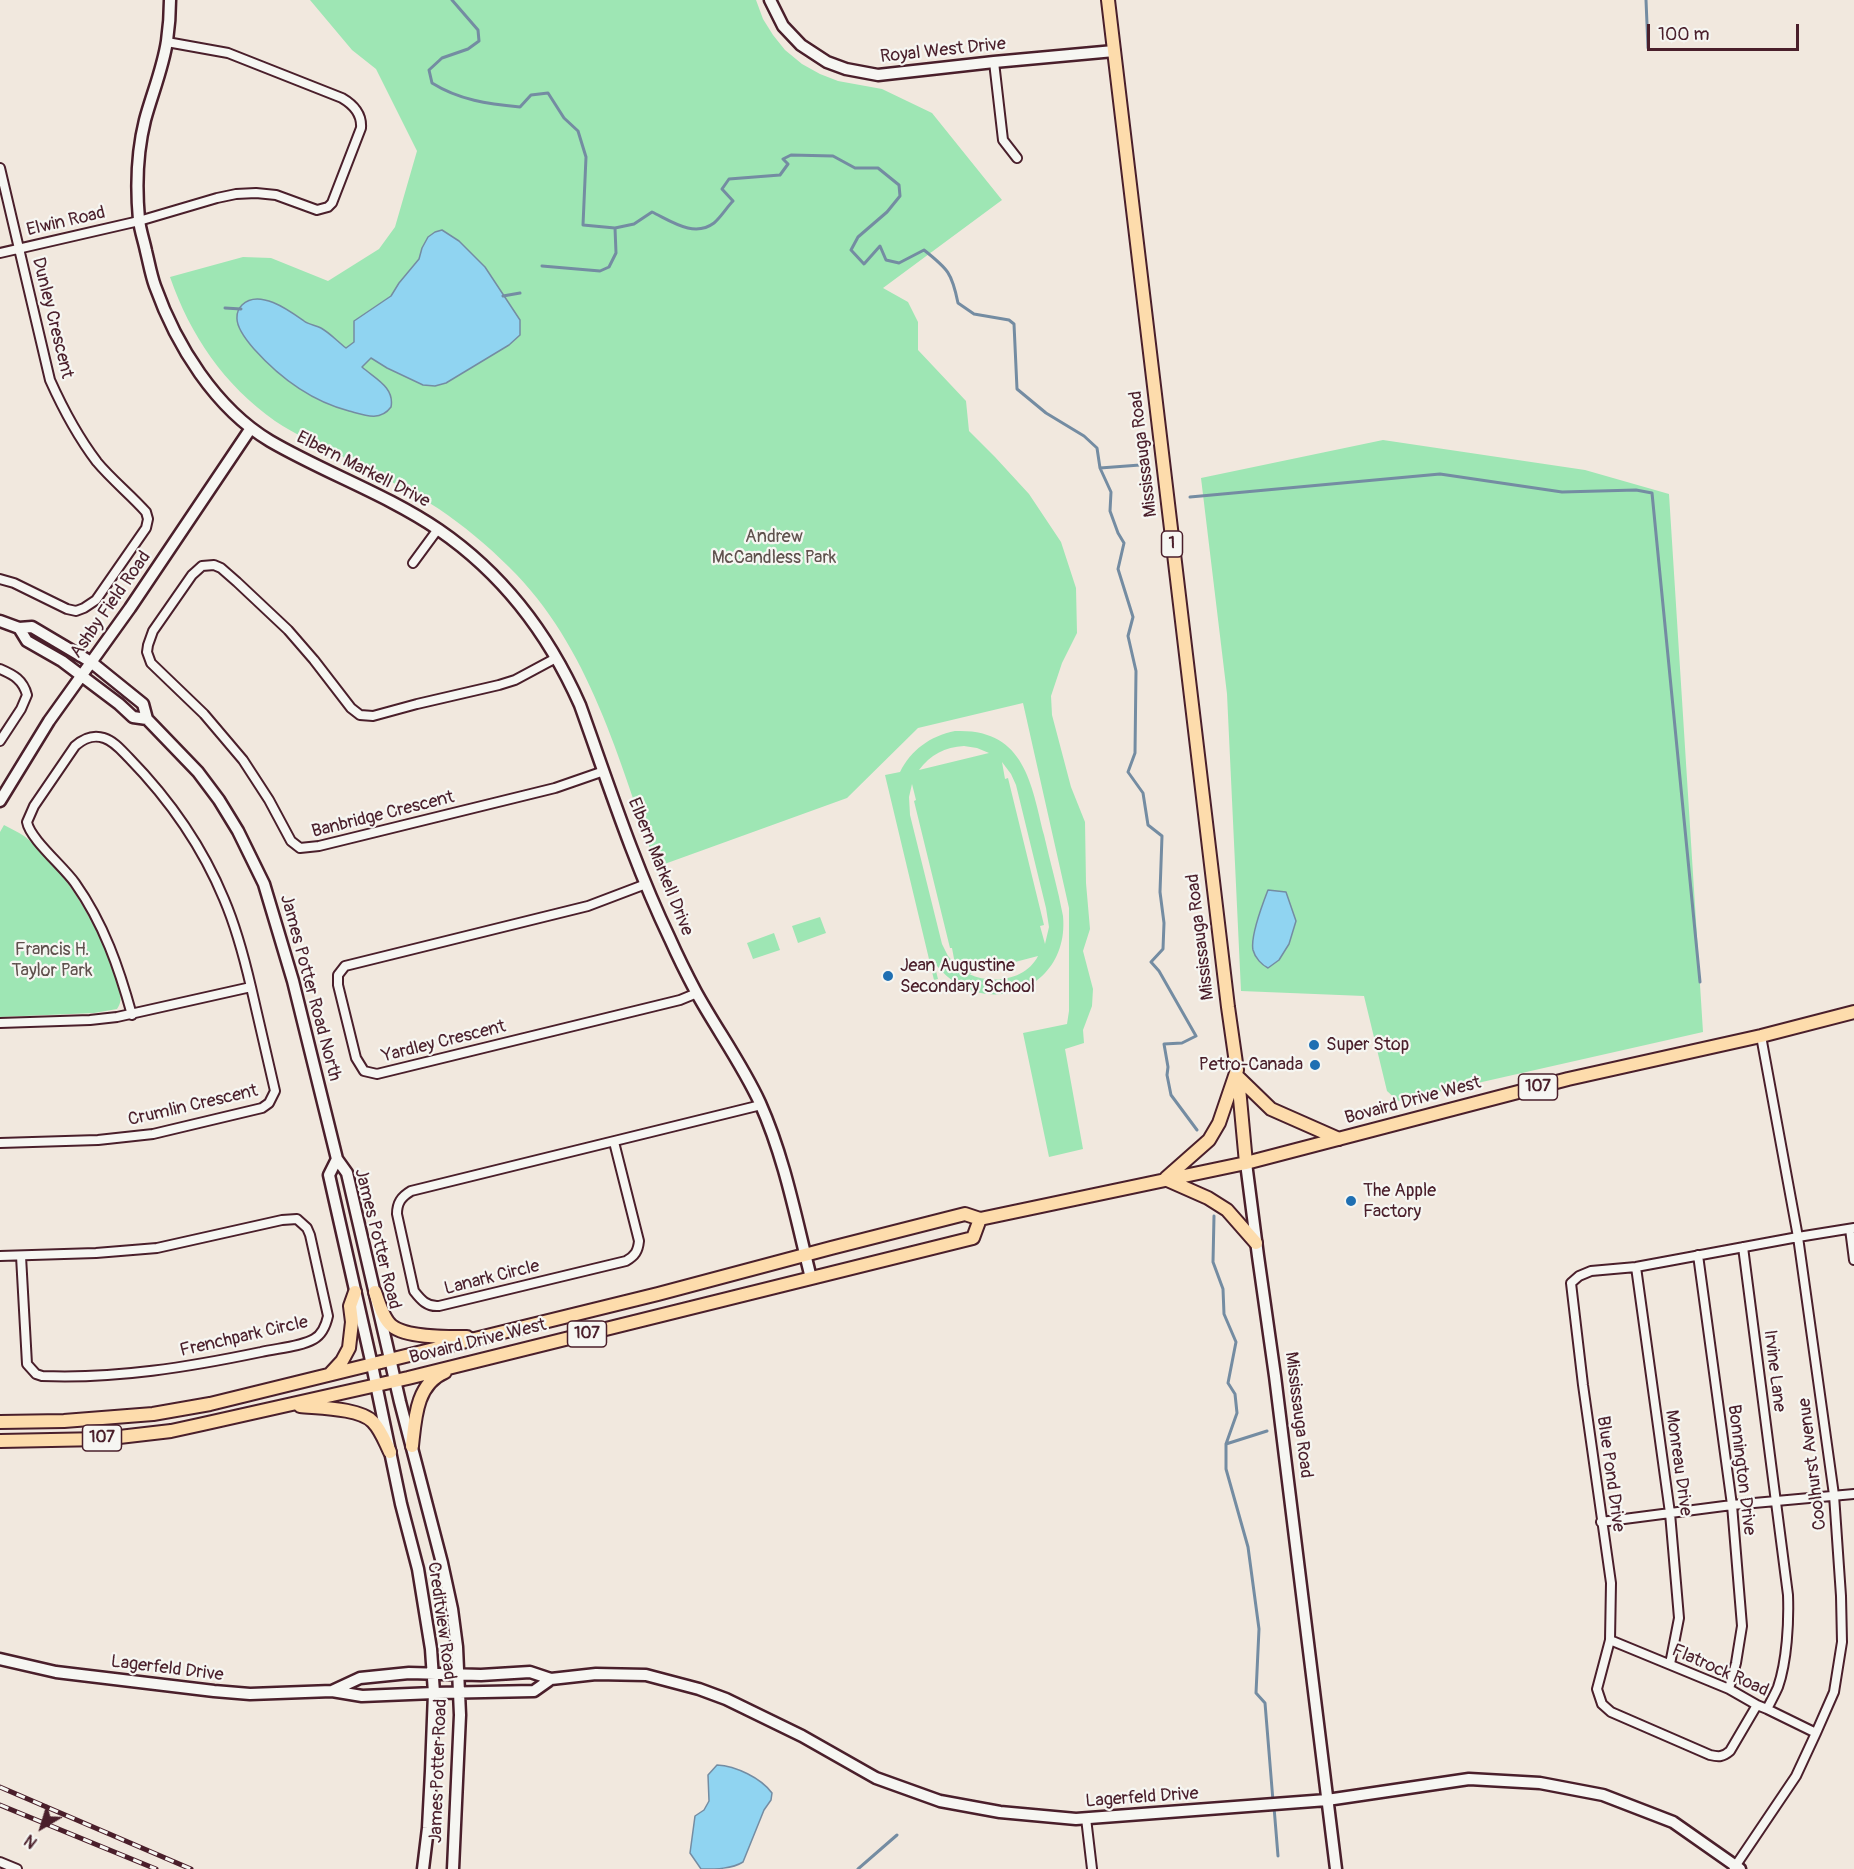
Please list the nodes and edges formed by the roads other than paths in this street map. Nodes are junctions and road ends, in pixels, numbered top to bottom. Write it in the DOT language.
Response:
graph roads {
  1 [pos="170,0"];
  2 [pos="771,0"];
  3 [pos="1108,0"];
  4 [pos="167,42"];
  5 [pos="1114,51"];
  6 [pos="994,62"];
  7 [pos="1017,158"];
  8 [pos="0,168"];
  9 [pos="139,221"];
  10 [pos="19,249"];
  11 [pos="0,253"];
  12 [pos="251,428"];
  13 [pos="438,529"];
  14 [pos="413,563"];
  15 [pos="0,579"];
  16 [pos="0,621"];
  17 [pos="19,628"];
  18 [pos="556,658"];
  19 [pos="91,662"];
  20 [pos="0,669"];
  21 [pos="82,676"];
  22 [pos="147,719"];
  23 [pos="0,741"];
  24 [pos="604,771"];
  25 [pos="0,801"];
  26 [pos="646,884"];
  27 [pos="251,987"];
  28 [pos="697,993"];
  29 [pos="1854,1012"];
  30 [pos="132,1015"];
  31 [pos="0,1023"];
  32 [pos="1761,1036"];
  33 [pos="1238,1074"];
  34 [pos="760,1105"];
  35 [pos="1339,1139"];
  36 [pos="614,1142"];
  37 [pos="0,1143"];
  38 [pos="337,1159"];
  39 [pos="1246,1162"];
  40 [pos="1165,1179"];
  41 [pos="980,1219"];
  42 [pos="1852,1229"];
  43 [pos="1798,1237"];
  44 [pos="1256,1243"];
  45 [pos="1743,1247"];
  46 [pos="805,1255"];
  47 [pos="1698,1255"];
  48 [pos="0,1256"];
  49 [pos="21,1256"];
  50 [pos="1854,1260"];
  51 [pos="1636,1267"];
  52 [pos="811,1278"];
  53 [pos="355,1292"];
  54 [pos="375,1293"];
  55 [pos="486,1336"];
  56 [pos="390,1360"];
  57 [pos="476,1360"];
  58 [pos="372,1365"];
  59 [pos="329,1375"];
  60 [pos="395,1380"];
  61 [pos="376,1385"];
  62 [pos="290,1405"];
  63 [pos="0,1422"];
  64 [pos="0,1441"];
  65 [pos="412,1446"];
  66 [pos="390,1452"];
  67 [pos="1854,1494"];
  68 [pos="1834,1495"];
  69 [pos="1775,1500"];
  70 [pos="1732,1505"];
  71 [pos="1670,1513"];
  72 [pos="1601,1522"];
  73 [pos="1610,1640"];
  74 [pos="0,1659"];
  75 [pos="1670,1664"];
  76 [pos="434,1674"];
  77 [pos="458,1674"];
  78 [pos="551,1679"];
  79 [pos="1729,1689"];
  80 [pos="332,1691"];
  81 [pos="434,1693"];
  82 [pos="458,1693"];
  83 [pos="1757,1706"];
  84 [pos="1767,1709"];
  85 [pos="1816,1733"];
  86 [pos="1327,1800"];
  87 [pos="1086,1818"];
  88 [pos="0,1862"];
  89 [pos="423,1867"];
  90 [pos="1736,1868"];
  91 [pos="16,1869"];
  92 [pos="453,1869"];
  93 [pos="1092,1869"];
  94 [pos="1336,1869"];
  1 -- 4 [label="street, Elbern Markell Drive"];
  2 -- 6 [label="street, Royal West Drive"];
  3 -- 5 [label="main road, Mississauga Road / 1"];
  4 -- 9 [label="street, Elbern Markell Drive"];
  4 -- 9 [label="street, Elwin Road"];
  5 -- 6 [label="street, Royal West Drive"];
  5 -- 33 [label="main road, Mississauga Road / 1"];
  6 -- 7 [label="street"];
  8 -- 10 [label="street"];
  9 -- 10 [label="street, Elwin Road"];
  9 -- 12 [label="street, Elbern Markell Drive"];
  10 -- 11 [label="street, Elwin Road"];
  10 -- 15 [label="street, Dunley Crescent"];
  12 -- 13 [label="street, Elbern Markell Drive"];
  12 -- 19 [label="street, Ashby Field Road"];
  13 -- 14 [label="street"];
  13 -- 18 [label="street, Elbern Markell Drive"];
  16 -- 17 [label="street"];
  17 -- 19 [label="street"];
  17 -- 21 [label="street"];
  18 -- 24 [label="street, Elbern Markell Drive"];
  18 -- 24 [label="street, Banbridge Crescent"];
  19 -- 21 [label="street, Ashby Field Road"];
  19 -- 22 [label="street"];
  20 -- 23 [label="street"];
  21 -- 22 [label="street"];
  21 -- 25 [label="street, Ashby Field Road"];
  22 -- 38 [label="street, James Potter Road North"];
  24 -- 26 [label="street, Elbern Markell Drive"];
  26 -- 28 [label="street, Elbern Markell Drive"];
  26 -- 28 [label="street, Yardley Crescent"];
  27 -- 30 [label="street"];
  27 -- 30 [label="street"];
  27 -- 37 [label="street, Crumlin Crescent"];
  28 -- 34 [label="street, Elbern Markell Drive"];
  29 -- 32 [label="main road, Bovaird Drive West / 107"];
  30 -- 31 [label="street"];
  32 -- 35 [label="main road, Bovaird Drive West / 107"];
  32 -- 43 [label="street, Coolhurst Avenue"];
  33 -- 35 [label="main road"];
  33 -- 39 [label="main road, Mississauga Road / 1"];
  33 -- 40 [label="main road"];
  34 -- 36 [label="street, Lanark Circle"];
  34 -- 46 [label="street, Elbern Markell Drive"];
  35 -- 39 [label="main road, Bovaird Drive West / 107"];
  36 -- 36 [label="street, Lanark Circle"];
  38 -- 53 [label="street, James Potter Road"];
  38 -- 54 [label="street, James Potter Road"];
  39 -- 40 [label="main road, Bovaird Drive West / 107"];
  39 -- 44 [label="street, Mississauga Road / 1"];
  40 -- 41 [label="main road, Bovaird Drive West / 107"];
  40 -- 44 [label="main road"];
  41 -- 46 [label="main road, Bovaird Drive West / 107"];
  41 -- 52 [label="main road, Bovaird Drive West / 107"];
  42 -- 43 [label="street, Blue Pond Drive"];
  42 -- 50 [label="street"];
  43 -- 45 [label="street, Blue Pond Drive"];
  43 -- 68 [label="street, Coolhurst Avenue"];
  44 -- 86 [label="street, Mississauga Road / 1"];
  45 -- 47 [label="street, Blue Pond Drive"];
  45 -- 69 [label="street, Irvine Lane"];
  46 -- 52 [label="street, Elbern Markell Drive"];
  46 -- 55 [label="main road, Bovaird Drive West / 107"];
  47 -- 51 [label="street, Blue Pond Drive"];
  47 -- 70 [label="street, Bonnington Drive"];
  48 -- 49 [label="street, Frenchpark Circle"];
  49 -- 49 [label="street, Frenchpark Circle"];
  51 -- 71 [label="street, Monreau Drive"];
  51 -- 72 [label="street, Blue Pond Drive"];
  52 -- 57 [label="main road, Bovaird Drive West / 107"];
  53 -- 58 [label="street, James Potter Road"];
  53 -- 59 [label="main road"];
  54 -- 55 [label="main road"];
  54 -- 56 [label="street, James Potter Road"];
  55 -- 56 [label="main road, Bovaird Drive West / 107"];
  56 -- 58 [label="main road, Bovaird Drive West / 107"];
  56 -- 60 [label="street, James Potter Road"];
  57 -- 60 [label="main road, Bovaird Drive West / 107"];
  57 -- 65 [label="main road"];
  58 -- 59 [label="main road, Bovaird Drive West / 107"];
  58 -- 61 [label="street, James Potter Road"];
  59 -- 63 [label="main road, Bovaird Drive West / 107"];
  60 -- 61 [label="main road, Bovaird Drive West / 107"];
  60 -- 65 [label="street, Creditview Road"];
  61 -- 62 [label="main road, Bovaird Drive West / 107"];
  61 -- 66 [label="street, Creditview Road"];
  62 -- 64 [label="main road, Bovaird Drive West / 107"];
  62 -- 66 [label="main road"];
  65 -- 77 [label="street, Creditview Road"];
  66 -- 76 [label="street, Creditview Road"];
  67 -- 68 [label="street"];
  68 -- 69 [label="street"];
  68 -- 85 [label="street, Coolhurst Avenue"];
  69 -- 70 [label="street"];
  69 -- 84 [label="street, Irvine Lane"];
  70 -- 71 [label="street"];
  70 -- 79 [label="street, Bonnington Drive"];
  71 -- 72 [label="street"];
  71 -- 75 [label="street, Monreau Drive"];
  72 -- 73 [label="street, Blue Pond Drive"];
  73 -- 75 [label="street, Flatrock Road"];
  73 -- 83 [label="street, Blue Pond Drive"];
  74 -- 80 [label="street, Lagerfeld Drive"];
  75 -- 79 [label="street, Flatrock Road"];
  76 -- 77 [label="street, Lagerfeld Drive"];
  76 -- 80 [label="street, Lagerfeld Drive"];
  76 -- 81 [label="street, Creditview Road"];
  77 -- 78 [label="street, Lagerfeld Drive"];
  77 -- 82 [label="street, James Potter Road"];
  78 -- 82 [label="street, Lagerfeld Drive"];
  78 -- 87 [label="street, Lagerfeld Drive"];
  79 -- 83 [label="street, Flatrock Road"];
  80 -- 81 [label="street, Lagerfeld Drive"];
  81 -- 82 [label="street, Lagerfeld Drive"];
  81 -- 89 [label="street, Creditview Road"];
  82 -- 92 [label="street, James Potter Road"];
  83 -- 84 [label="street, Flatrock Road"];
  84 -- 85 [label="street, Flatrock Road"];
  85 -- 90 [label="street, Coolhurst Avenue"];
  86 -- 87 [label="street, Lagerfeld Drive"];
  86 -- 90 [label="street, Lagerfeld Drive"];
  86 -- 94 [label="street, Mississauga Road"];
  87 -- 93 [label="street"];
  88 -- 91 [label="street"];
}
